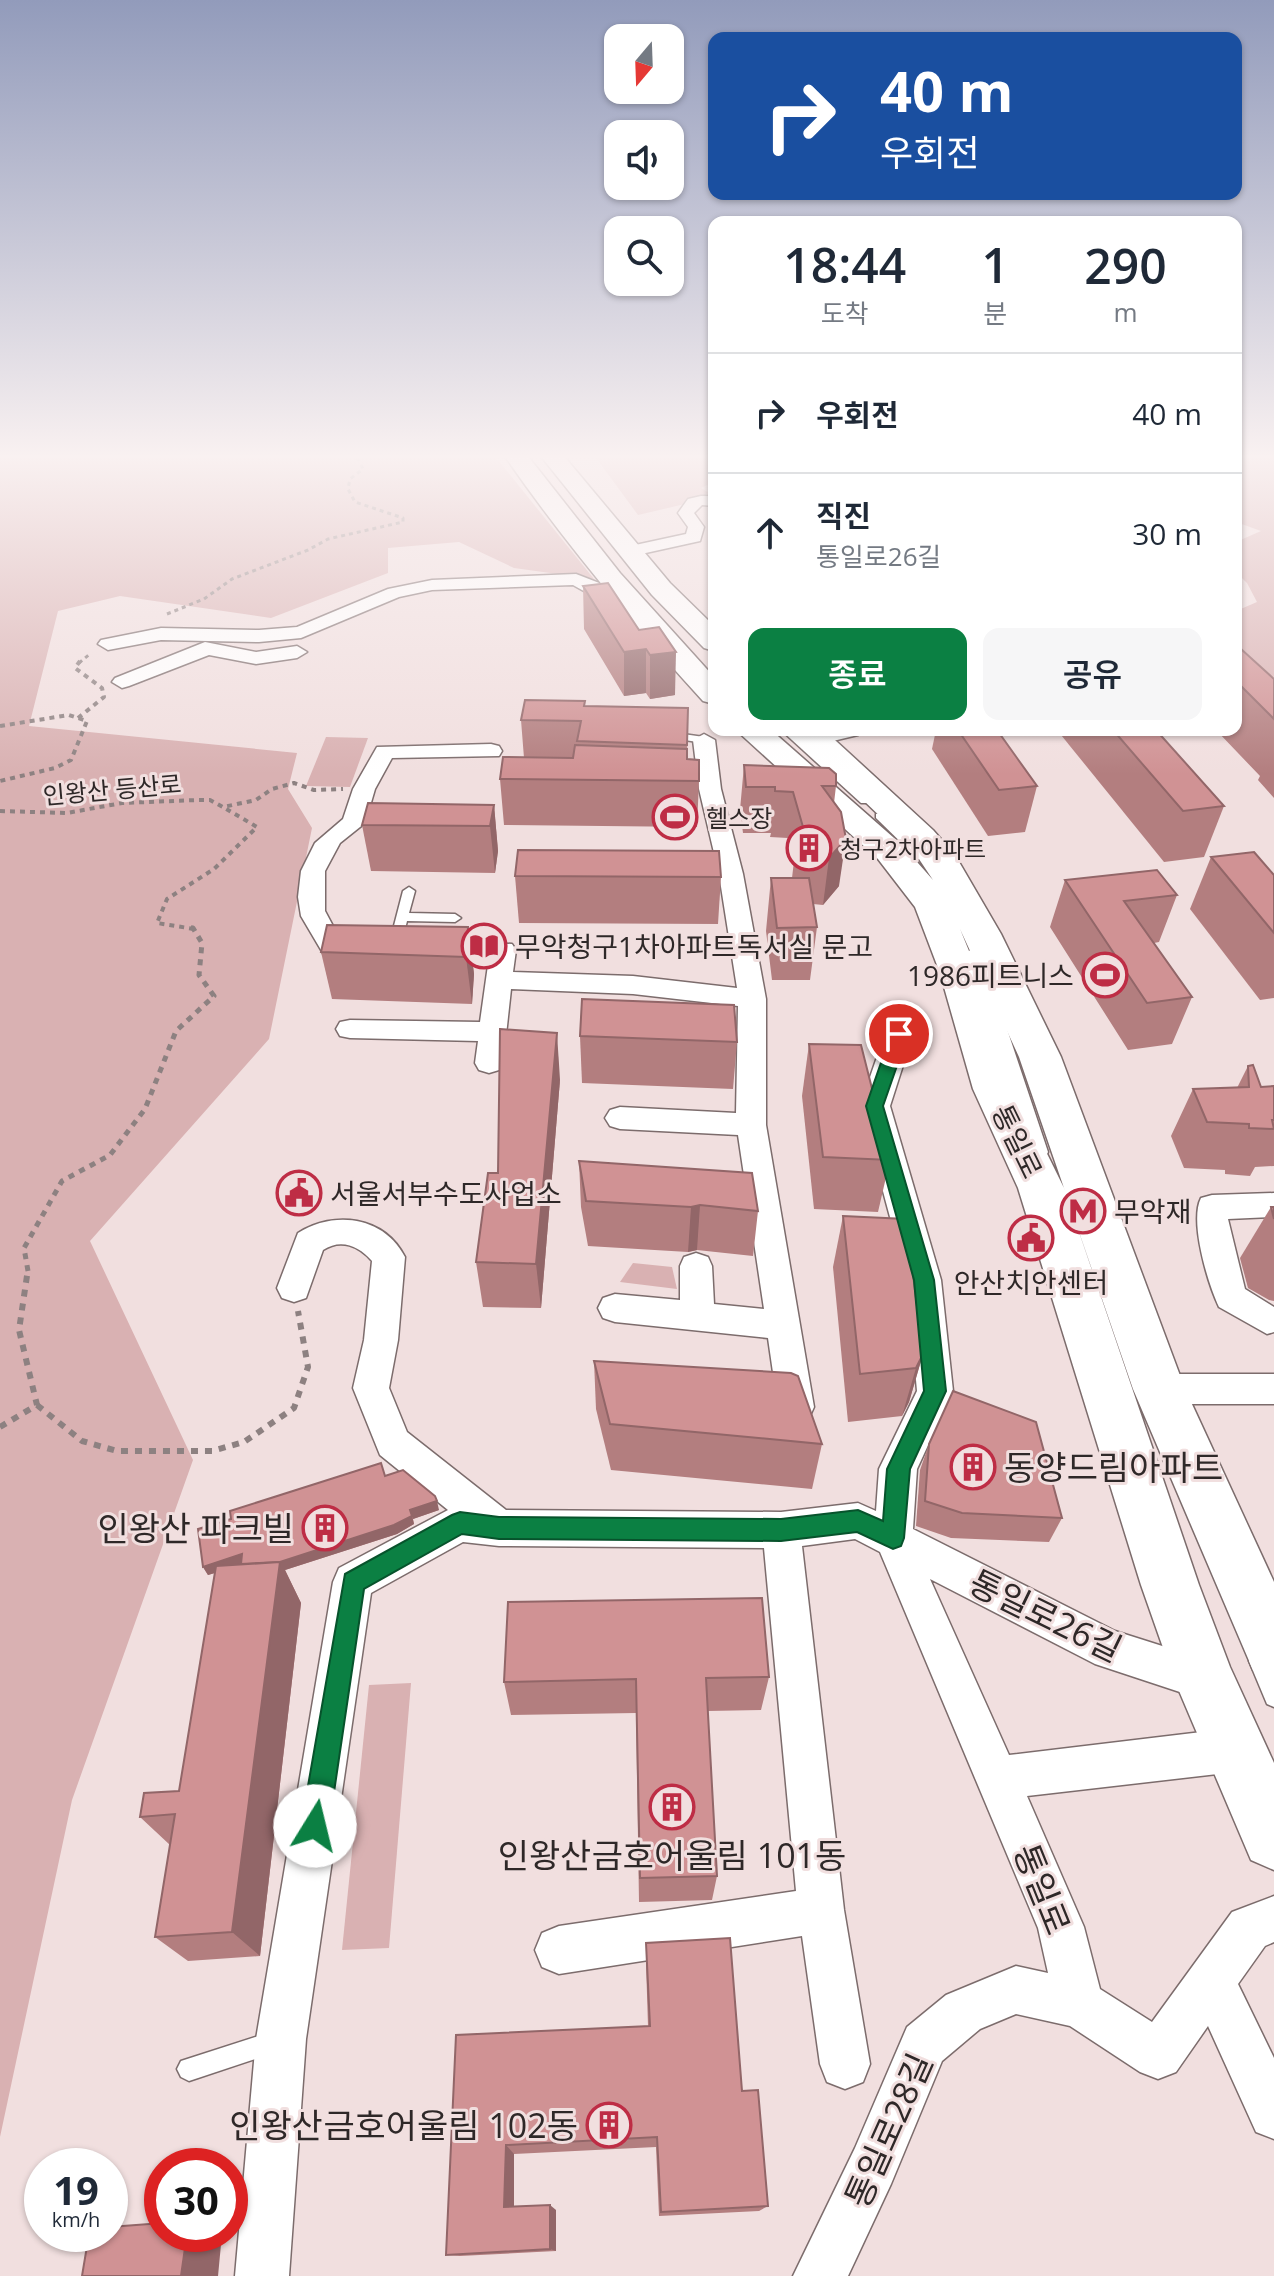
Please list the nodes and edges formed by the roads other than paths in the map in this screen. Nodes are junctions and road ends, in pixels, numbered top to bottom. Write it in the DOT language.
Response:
graph roads {
  1 [pos="596,561"];
  2 [pos="640,561"];
  3 [pos="322,624"];
  4 [pos="708,636"];
  5 [pos="206,641"];
  6 [pos="108,644"];
  7 [pos="297,652"];
  8 [pos="277,676"];
  9 [pos="122,682"];
  10 [pos="708,689"];
  11 [pos="708,691"];
  12 [pos="657,734"];
  13 [pos="759,736"];
  14 [pos="806,736"];
  15 [pos="704,740"];
  16 [pos="491,751"];
  17 [pos="353,823"];
  18 [pos="385,823"];
  19 [pos="409,891"];
  20 [pos="940,892"];
  21 [pos="402,917"];
  22 [pos="455,918"];
  23 [pos="969,946"];
  24 [pos="394,949"];
  25 [pos="499,980"];
  26 [pos="752,999"];
  27 [pos="350,1029"];
  28 [pos="493,1032"];
  29 [pos="899,1034"];
  30 [pos="489,1063"];
  31 [pos="620,1118"];
  32 [pos="751,1125"];
  33 [pos="1041,1188"];
  34 [pos="1274,1205"];
  35 [pos="696,1266"];
  36 [pos="294,1288"];
  37 [pos="615,1308"];
  38 [pos="697,1316"];
  39 [pos="783,1325"];
  40 [pos="1272,1329"];
  41 [pos="1159,1389"];
  42 [pos="1274,1389"];
  43 [pos="796,1407"];
  44 [pos="499,1528"];
  45 [pos="781,1530"];
  46 [pos="893,1538"];
  47 [pos="1272,1639"];
  48 [pos="1204,1679"];
  49 [pos="1274,1697"];
  50 [pos="1235,1750"];
  51 [pos="996,1778"];
  52 [pos="1274,1837"];
  53 [pos="821,1910"];
  54 [pos="1274,1919"];
  55 [pos="559,1950"];
  56 [pos="1212,1981"];
  57 [pos="1079,2004"];
  58 [pos="281,2039"];
  59 [pos="845,2064"];
  60 [pos="189,2069"];
  61 [pos="1274,2114"];
  62 [pos="262,2276"];
  63 [pos="820,2276"];
  1 -- 10 [label="main road"];
  2 -- 4 [label="main road"];
  3 -- 5 [label="street"];
  3 -- 7 [label="street"];
  3 -- 11 [label="street"];
  5 -- 6 [label="street"];
  5 -- 7 [label="street"];
  5 -- 9 [label="street"];
  7 -- 8 [label="street"];
  12 -- 15 [label="lane"];
  13 -- 20 [label="main road, 통일로"];
  14 -- 20 [label="main road, 통일로"];
  15 -- 26 [label="street"];
  16 -- 17 [label="street"];
  17 -- 18 [label="street"];
  17 -- 24 [label="street"];
  19 -- 21 [label="lane"];
  20 -- 33 [label="main road, 통일로"];
  20 -- 41 [label="main road, 통일로"];
  21 -- 22 [label="lane"];
  21 -- 24 [label="lane"];
  23 -- 33 [label="lane"];
  24 -- 25 [label="street"];
  25 -- 26 [label="street"];
  25 -- 28 [label="street"];
  26 -- 32 [label="street"];
  27 -- 28 [label="street"];
  28 -- 30 [label="street"];
  29 -- 46 [label="street"];
  31 -- 32 [label="street"];
  32 -- 39 [label="street"];
  33 -- 48 [label="main road, 통일로"];
  34 -- 40 [label="street"];
  35 -- 38 [label="street"];
  36 -- 44 [label="street"];
  37 -- 38 [label="street"];
  38 -- 39 [label="street"];
  39 -- 43 [label="street"];
  41 -- 42 [label="street"];
  41 -- 47 [label="main road, 통일로"];
  41 -- 49 [label="lane"];
  44 -- 45 [label="street, 통일로26길"];
  44 -- 58 [label="street, 통일로26길"];
  45 -- 46 [label="street, 통일로26길"];
  45 -- 53 [label="street"];
  46 -- 48 [label="street, 통일로26길"];
  46 -- 51 [label="street, 통일로"];
  48 -- 50 [label="main road, 통일로"];
  50 -- 51 [label="street"];
  50 -- 52 [label="main road, 통일로"];
  51 -- 57 [label="street, 통일로"];
  53 -- 55 [label="street"];
  53 -- 59 [label="street"];
  54 -- 56 [label="street, 통일로28길"];
  56 -- 57 [label="street, 통일로28길"];
  56 -- 61 [label="street"];
  57 -- 63 [label="street, 통일로28길"];
  58 -- 60 [label="lane"];
  58 -- 62 [label="street"];
}
